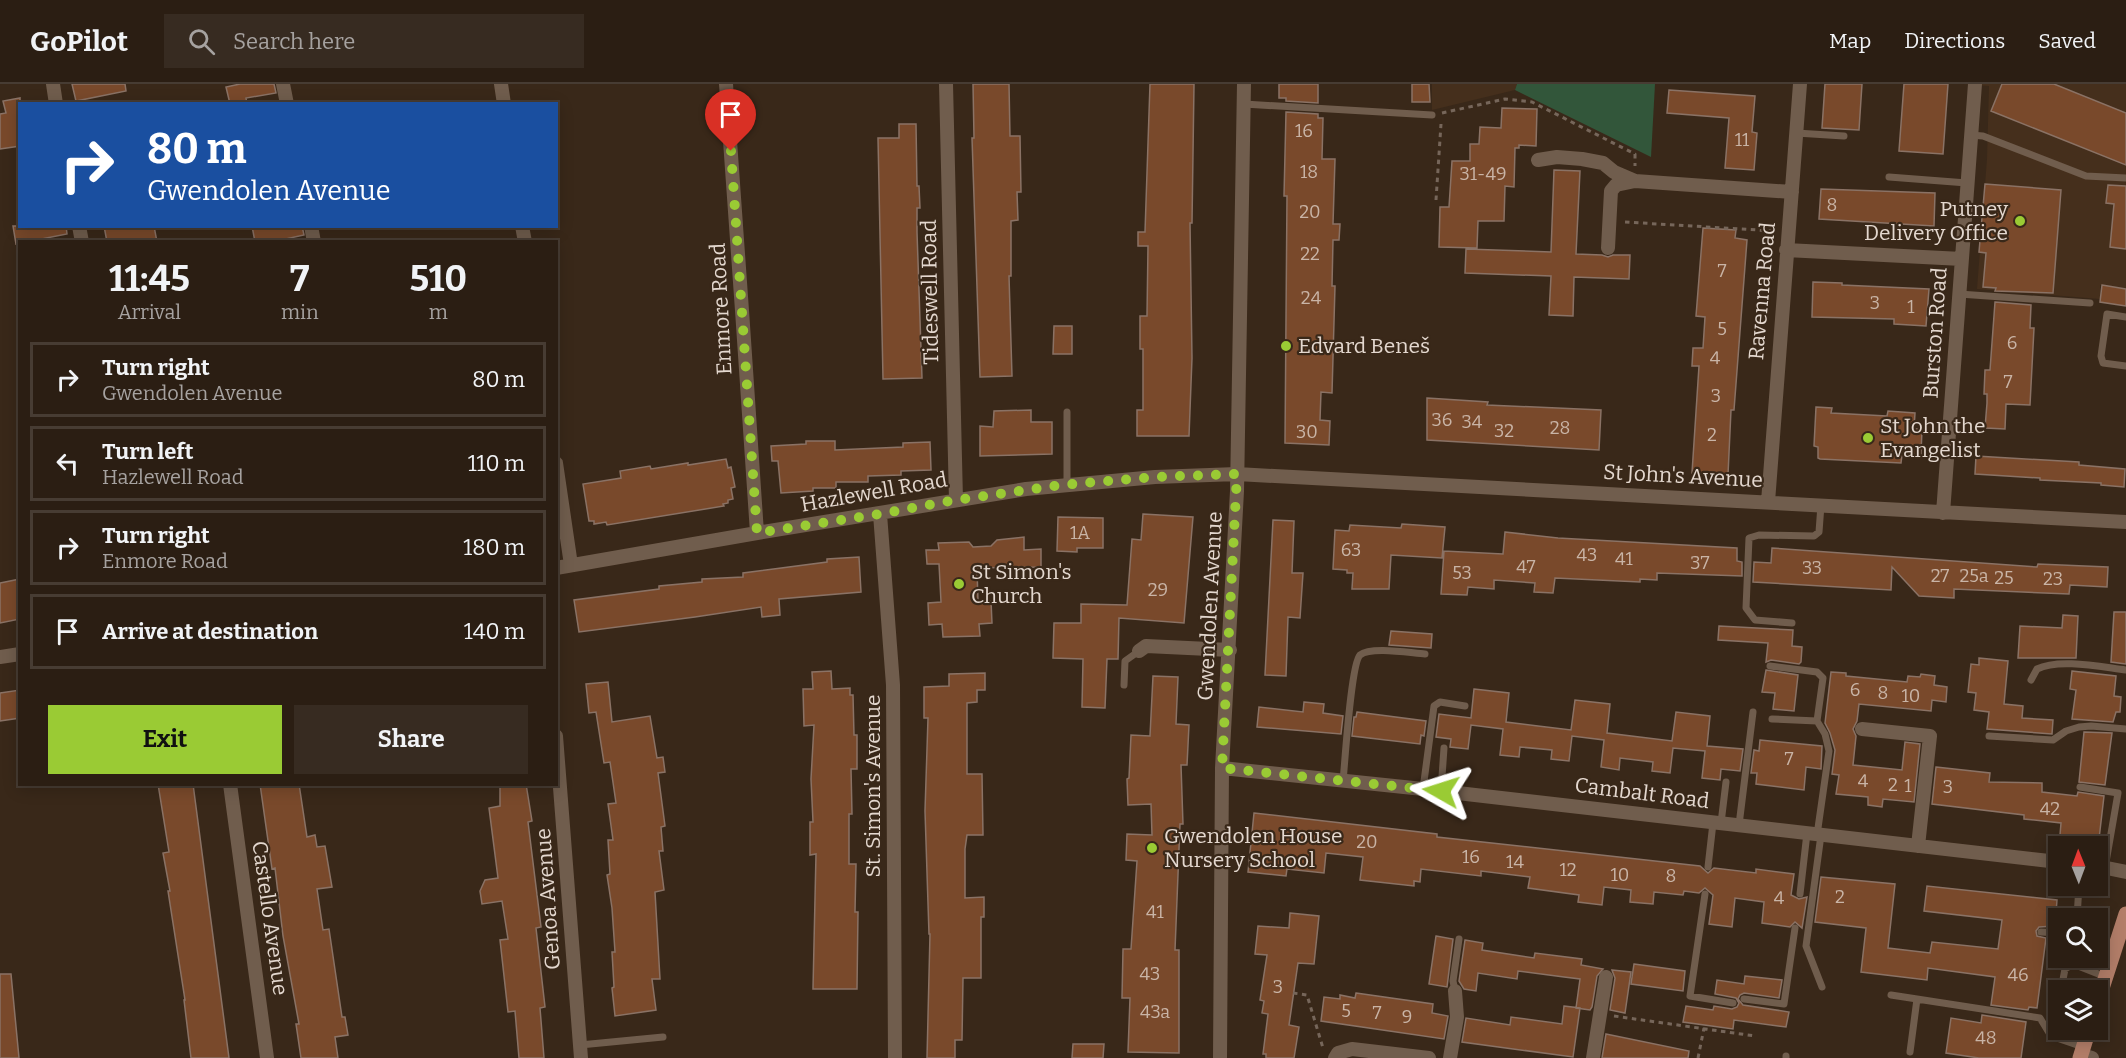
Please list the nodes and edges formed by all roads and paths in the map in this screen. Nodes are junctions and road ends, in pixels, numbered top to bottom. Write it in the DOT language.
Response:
graph roads {
  1 [pos="53,84"];
  2 [pos="283,84"];
  3 [pos="501,84"];
  4 [pos="726,84"];
  5 [pos="946,84"];
  6 [pos="1244,84"];
  7 [pos="1800,84"];
  8 [pos="1975,84"];
  9 [pos="56,102"];
  10 [pos="287,102"];
  11 [pos="504,102"];
  12 [pos="1244,104"];
  13 [pos="1432,115"];
  14 [pos="1796,133"];
  15 [pos="1971,135"];
  16 [pos="1844,136"];
  17 [pos="1538,160"];
  18 [pos="1889,177"];
  19 [pos="2126,178"];
  20 [pos="1635,181"];
  21 [pos="1967,183"];
  22 [pos="1792,192"];
  23 [pos="1436,200"];
  24 [pos="1609,221"];
  25 [pos="1788,232"];
  26 [pos="1608,248"];
  27 [pos="1786,250"];
  28 [pos="1962,259"];
  29 [pos="1959,294"];
  30 [pos="2090,303"];
  31 [pos="2126,317"];
  32 [pos="2126,366"];
  33 [pos="1067,412"];
  34 [pos="1237,474"];
  35 [pos="558,477"];
  36 [pos="1067,484"];
  37 [pos="956,500"];
  38 [pos="1768,502"];
  39 [pos="1821,505"];
  40 [pos="1943,513"];
  41 [pos="880,514"];
  42 [pos="2126,522"];
  43 [pos="757,533"];
  44 [pos="571,565"];
  45 [pos="558,568"];
  46 [pos="1792,623"];
  47 [pos="1230,650"];
  48 [pos="1139,651"];
  49 [pos="18,654"];
  50 [pos="1425,654"];
  51 [pos="0,657"];
  52 [pos="1770,666"];
  53 [pos="2126,670"];
  54 [pos="2031,680"];
  55 [pos="1124,685"];
  56 [pos="1466,706"];
  57 [pos="1753,711"];
  58 [pos="1772,719"];
  59 [pos="1817,721"];
  60 [pos="1862,729"];
  61 [pos="2126,729"];
  62 [pos="1989,736"];
  63 [pos="1444,748"];
  64 [pos="558,761"];
  65 [pos="1222,768"];
  66 [pos="1343,781"];
  67 [pos="1726,782"];
  68 [pos="230,786"];
  69 [pos="2080,787"];
  70 [pos="1423,789"];
  71 [pos="1441,791"];
  72 [pos="1717,823"];
  73 [pos="1739,825"];
  74 [pos="1815,834"];
  75 [pos="2108,837"];
  76 [pos="1918,846"];
  77 [pos="2048,861"];
  78 [pos="1708,867"];
  79 [pos="2108,868"];
  80 [pos="2126,872"];
  81 [pos="1705,894"];
  82 [pos="1800,894"];
  83 [pos="2126,914"];
  84 [pos="1795,928"];
  85 [pos="2041,932"];
  86 [pos="2048,932"];
  87 [pos="1459,939"];
  88 [pos="1606,977"];
  89 [pos="2106,977"];
  90 [pos="2063,980"];
  91 [pos="2105,980"];
  92 [pos="1822,987"];
  93 [pos="1455,991"];
  94 [pos="1293,993"];
  95 [pos="1891,995"];
  96 [pos="1744,999"];
  97 [pos="1917,999"];
  98 [pos="1733,1003"];
  99 [pos="1601,1014"];
  100 [pos="1704,1028"];
  101 [pos="1755,1036"];
  102 [pos="663,1037"];
  103 [pos="581,1051"];
  104 [pos="1910,1052"];
  105 [pos="1329,1054"];
  106 [pos="2084,1054"];
  107 [pos="267,1058"];
  108 [pos="896,1058"];
  109 [pos="1220,1058"];
  110 [pos="1428,1058"];
  111 [pos="1450,1058"];
  112 [pos="1593,1058"];
  113 [pos="1698,1058"];
  1 -- 9 [label="street"];
  2 -- 10 [label="street"];
  3 -- 11 [label="street"];
  4 -- 43 [label="street, Enmore Road"];
  5 -- 37 [label="street, Tideswell Road"];
  6 -- 12 [label="street, Gwendolen Avenue"];
  7 -- 14 [label="street, Ravenna Road"];
  8 -- 15 [label="street, Burston Road"];
  12 -- 13 [label="lane"];
  12 -- 34 [label="street, Gwendolen Avenue"];
  14 -- 16 [label="lane"];
  14 -- 22 [label="street, Ravenna Road"];
  15 -- 19 [label="lane"];
  15 -- 21 [label="street, Burston Road"];
  17 -- 20 [label="street"];
  18 -- 21 [label="lane"];
  20 -- 22 [label="street"];
  20 -- 23 [label="path"];
  20 -- 24 [label="street"];
  21 -- 28 [label="street, Burston Road"];
  22 -- 25 [label="street, Ravenna Road"];
  24 -- 25 [label="path"];
  24 -- 26 [label="street"];
  25 -- 27 [label="street, Ravenna Road"];
  27 -- 28 [label="street"];
  27 -- 38 [label="street, Ravenna Road"];
  28 -- 29 [label="street, Burston Road"];
  29 -- 30 [label="lane"];
  29 -- 40 [label="street, Burston Road"];
  31 -- 32 [label="lane"];
  33 -- 36 [label="lane"];
  34 -- 36 [label="street, Hazlewell Road"];
  34 -- 38 [label="street, St John's Avenue"];
  34 -- 47 [label="street, Gwendolen Avenue"];
  35 -- 44 [label="street"];
  36 -- 37 [label="street, Hazlewell Road"];
  37 -- 41 [label="street, Hazlewell Road"];
  38 -- 39 [label="street, St John's Avenue"];
  39 -- 40 [label="street, St John's Avenue"];
  39 -- 46 [label="lane"];
  40 -- 42 [label="street, St John's Avenue"];
  41 -- 43 [label="street, Hazlewell Road"];
  41 -- 108 [label="street, St. Simon's Avenue"];
  43 -- 44 [label="street, Hazlewell Road"];
  44 -- 45 [label="street, Hazlewell Road"];
  47 -- 48 [label="street"];
  47 -- 65 [label="street, Gwendolen Avenue"];
  48 -- 55 [label="lane"];
  49 -- 51 [label="street"];
  50 -- 66 [label="lane"];
  52 -- 59 [label="lane"];
  53 -- 54 [label="lane"];
  56 -- 70 [label="lane"];
  57 -- 73 [label="lane"];
  58 -- 59 [label="lane"];
  59 -- 74 [label="lane"];
  60 -- 76 [label="street"];
  61 -- 62 [label="lane"];
  63 -- 71 [label="lane"];
  64 -- 103 [label="street, Genoa Avenue"];
  65 -- 66 [label="street, Cambalt Road"];
  65 -- 109 [label="street, Gwendolen Avenue"];
  66 -- 70 [label="street, Cambalt Road"];
  67 -- 72 [label="lane"];
  68 -- 107 [label="street, Castello Avenue"];
  69 -- 75 [label="lane"];
  70 -- 71 [label="street, Cambalt Road"];
  71 -- 72 [label="street, Cambalt Road"];
  72 -- 73 [label="street, Cambalt Road"];
  72 -- 78 [label="lane"];
  73 -- 74 [label="street, Cambalt Road"];
  74 -- 76 [label="street, Cambalt Road"];
  74 -- 82 [label="lane"];
  74 -- 92 [label="lane"];
  76 -- 77 [label="street, Cambalt Road"];
  79 -- 80 [label="street"];
  81 -- 98 [label="lane"];
  83 -- 89 [label="main road"];
  84 -- 96 [label="lane"];
  85 -- 86 [label="lane"];
  87 -- 93 [label="lane"];
  88 -- 99 [label="street"];
  89 -- 90 [label="lane"];
  89 -- 91 [label="main road"];
  93 -- 111 [label="street"];
  94 -- 105 [label="path"];
  95 -- 97 [label="lane"];
  97 -- 104 [label="lane"];
  97 -- 106 [label="lane"];
  99 -- 100 [label="path"];
  99 -- 112 [label="street"];
  100 -- 101 [label="path"];
  100 -- 113 [label="path"];
  102 -- 103 [label="lane"];
  105 -- 110 [label="street"];
}
